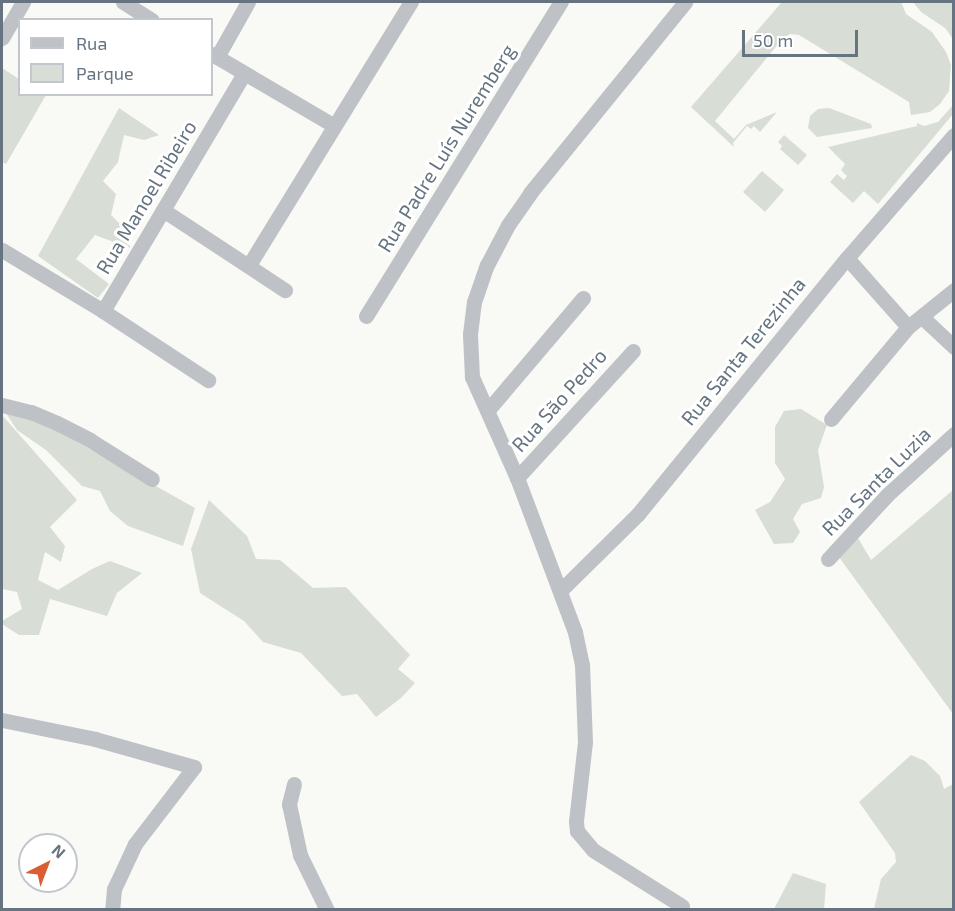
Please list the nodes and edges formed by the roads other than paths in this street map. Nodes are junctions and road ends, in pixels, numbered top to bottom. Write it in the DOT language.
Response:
graph roads {
  1 [pos="23,2"];
  2 [pos="123,2"];
  3 [pos="248,2"];
  4 [pos="411,2"];
  5 [pos="561,2"];
  6 [pos="685,2"];
  7 [pos="149,18"];
  8 [pos="2,38"];
  9 [pos="214,56"];
  10 [pos="244,74"];
  11 [pos="333,125"];
  12 [pos="954,135"];
  13 [pos="163,210"];
  14 [pos="2,250"];
  15 [pos="847,258"];
  16 [pos="249,265"];
  17 [pos="285,290"];
  18 [pos="954,290"];
  19 [pos="583,298"];
  20 [pos="103,311"];
  21 [pos="366,316"];
  22 [pos="922,317"];
  23 [pos="908,327"];
  24 [pos="954,348"];
  25 [pos="633,351"];
  26 [pos="208,380"];
  27 [pos="2,405"];
  28 [pos="488,410"];
  29 [pos="831,419"];
  30 [pos="954,434"];
  31 [pos="517,477"];
  32 [pos="152,479"];
  33 [pos="828,559"];
  34 [pos="561,590"];
  35 [pos="2,720"];
  36 [pos="294,784"];
  37 [pos="682,906"];
  38 [pos="112,909"];
  39 [pos="327,909"];
  1 -- 8 [label="street"];
  2 -- 7 [label="street"];
  3 -- 9 [label="street"];
  4 -- 11 [label="street"];
  5 -- 21 [label="street, Rua Padre Luís Nuremberg"];
  6 -- 28 [label="street"];
  9 -- 10 [label="street"];
  10 -- 11 [label="street"];
  10 -- 13 [label="street, Rua Manoel Ribeiro"];
  11 -- 16 [label="street"];
  12 -- 15 [label="street, Rua Santa Terezinha"];
  13 -- 16 [label="street"];
  13 -- 20 [label="street, Rua Manoel Ribeiro"];
  14 -- 20 [label="street"];
  15 -- 23 [label="street"];
  15 -- 34 [label="street, Rua Santa Terezinha"];
  16 -- 17 [label="street"];
  18 -- 22 [label="street"];
  19 -- 28 [label="street"];
  20 -- 26 [label="street"];
  22 -- 23 [label="street"];
  22 -- 24 [label="street"];
  23 -- 29 [label="street"];
  25 -- 31 [label="street, Rua São Pedro"];
  27 -- 32 [label="street"];
  28 -- 31 [label="street"];
  30 -- 33 [label="street, Rua Santa Luzia"];
  31 -- 34 [label="street"];
  34 -- 37 [label="street"];
  35 -- 38 [label="street"];
  36 -- 39 [label="street"];
}
